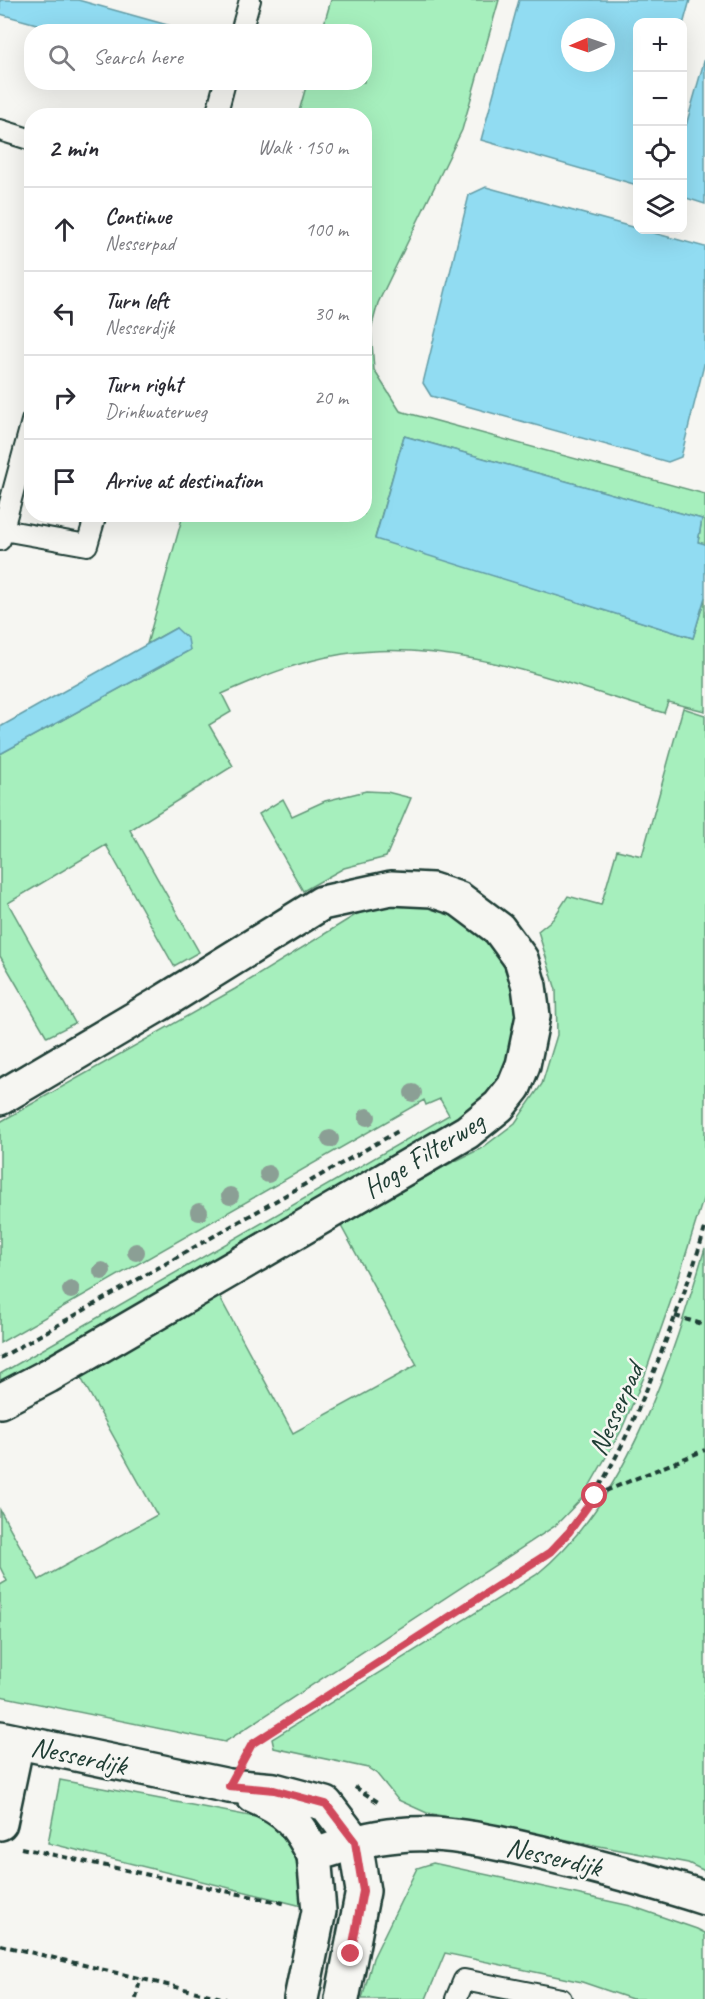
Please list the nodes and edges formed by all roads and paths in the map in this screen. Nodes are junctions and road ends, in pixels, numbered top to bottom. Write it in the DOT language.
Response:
graph roads {
  1 [pos="250,0"];
  2 [pos="243,24"];
  3 [pos="223,90"];
  4 [pos="218,108"];
  5 [pos="0,130"];
  6 [pos="24,138"];
  7 [pos="24,450"];
  8 [pos="94,522"];
  9 [pos="1,535"];
  10 [pos="0,1098"];
  11 [pos="401,1129"];
  12 [pos="705,1228"];
  13 [pos="675,1316"];
  14 [pos="705,1325"];
  15 [pos="0,1358"];
  16 [pos="0,1401"];
  17 [pos="705,1450"];
  18 [pos="595,1496"];
  19 [pos="8,1740"];
  20 [pos="348,1785"];
  21 [pos="229,1786"];
  22 [pos="6,1834"];
  23 [pos="399,1834"];
  24 [pos="355,1842"];
  25 [pos="315,1855"];
  26 [pos="705,1898"];
  27 [pos="319,1911"];
  28 [pos="0,1945"];
  29 [pos="140,1978"];
  30 [pos="136,1999"];
  31 [pos="226,1999"];
  32 [pos="301,1999"];
  33 [pos="342,1999"];
  34 [pos="456,1999"];
  35 [pos="561,1999"];
  1 -- 2 [label="lane"];
  3 -- 4 [label="lane"];
  5 -- 6 [label="lane"];
  7 -- 9 [label="lane"];
  8 -- 9 [label="lane"];
  10 -- 16 [label="street, Hoge Filterweg"];
  11 -- 15 [label="path"];
  12 -- 13 [label="path, Nesserpad"];
  13 -- 14 [label="path"];
  13 -- 18 [label="path, Nesserpad"];
  17 -- 18 [label="path"];
  18 -- 21 [label="path, Nesserpad"];
  19 -- 21 [label="street, Nesserdijk"];
  19 -- 22 [label="street"];
  20 -- 23 [label="path"];
  21 -- 24 [label="street, Nesserdijk"];
  21 -- 25 [label="street, Nesserdijk"];
  22 -- 27 [label="path"];
  23 -- 24 [label="street, Nesserdijk"];
  23 -- 26 [label="street, Nesserdijk"];
  24 -- 25 [label="street, Nesserdijk"];
  24 -- 33 [label="street"];
  25 -- 27 [label="street"];
  27 -- 32 [label="street"];
  28 -- 29 [label="path"];
  29 -- 30 [label="path"];
  29 -- 31 [label="path"];
  34 -- 35 [label="lane"];
}
